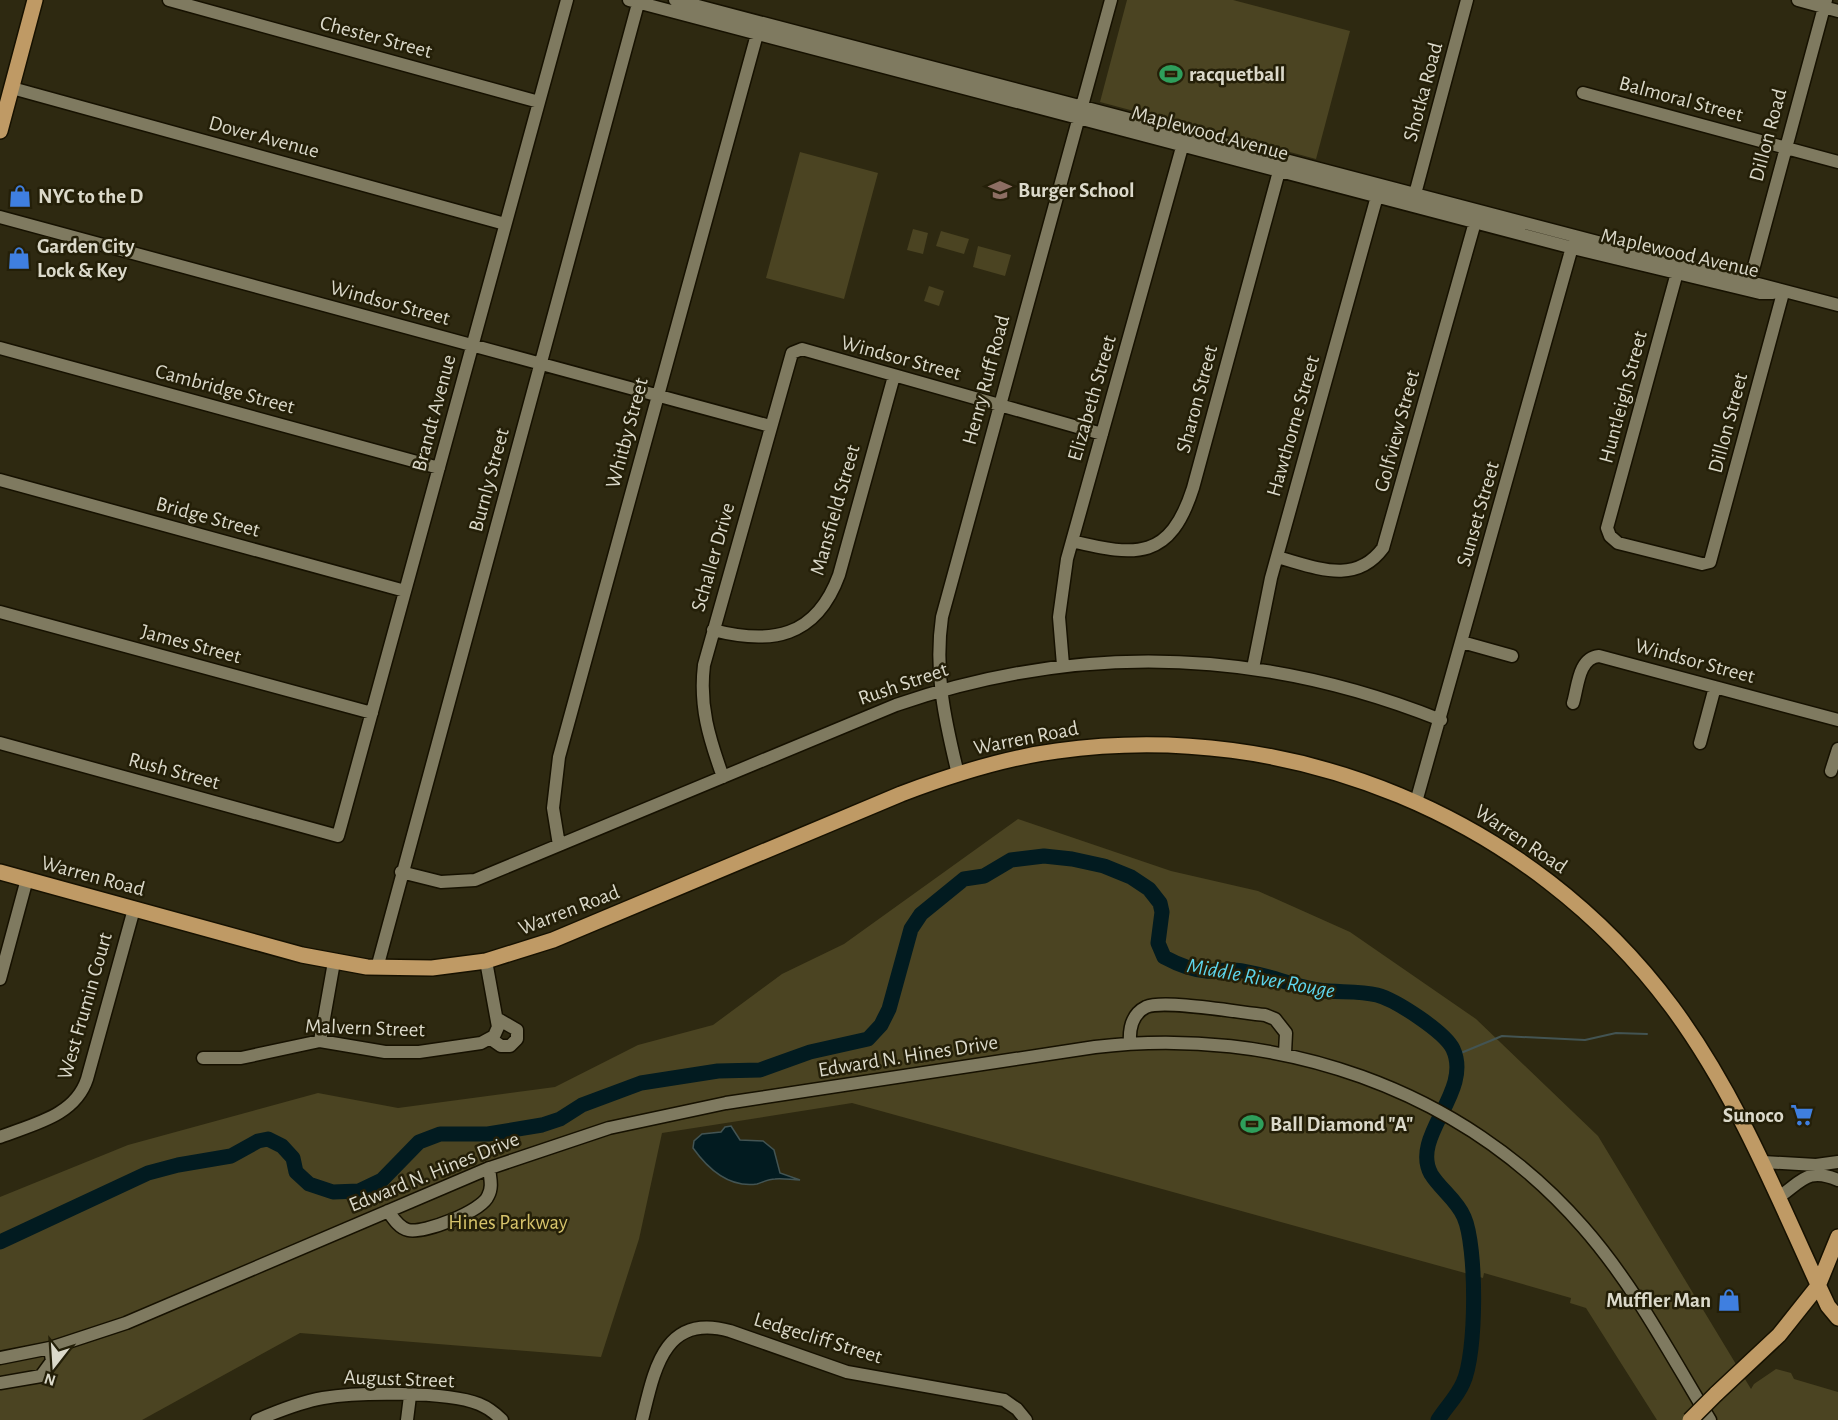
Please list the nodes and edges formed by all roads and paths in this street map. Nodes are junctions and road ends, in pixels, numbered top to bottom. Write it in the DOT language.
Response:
graph roads {
  1 [pos="35,0"];
  2 [pos="169,0"];
  3 [pos="567,0"];
  4 [pos="675,0"];
  5 [pos="1111,0"];
  6 [pos="1467,0"];
  7 [pos="1798,0"];
  8 [pos="635,1"];
  9 [pos="1825,4"];
  10 [pos="1838,11"];
  11 [pos="758,28"];
  12 [pos="12,88"];
  13 [pos="1583,93"];
  14 [pos="539,102"];
  15 [pos="1080,113"];
  16 [pos="0,131"];
  17 [pos="1184,140"];
  18 [pos="1785,147"];
  19 [pos="1838,162"];
  20 [pos="1281,165"];
  21 [pos="1379,191"];
  22 [pos="1415,194"];
  23 [pos="1476,216"];
  24 [pos="0,217"];
  25 [pos="505,224"];
  26 [pos="1574,242"];
  27 [pos="1678,269"];
  28 [pos="1750,281"];
  29 [pos="1784,293"];
  30 [pos="1838,305"];
  31 [pos="472,346"];
  32 [pos="0,348"];
  33 [pos="795,351"];
  34 [pos="541,364"];
  35 [pos="894,376"];
  36 [pos="658,396"];
  37 [pos="1000,405"];
  38 [pos="770,426"];
  39 [pos="1102,434"];
  40 [pos="439,468"];
  41 [pos="0,480"];
  42 [pos="1072,541"];
  43 [pos="1277,557"];
  44 [pos="1708,563"];
  45 [pos="405,591"];
  46 [pos="0,612"];
  47 [pos="713,630"];
  48 [pos="1462,642"];
  49 [pos="1512,656"];
  50 [pos="1063,664"];
  51 [pos="1253,668"];
  52 [pos="1715,687"];
  53 [pos="939,690"];
  54 [pos="1573,704"];
  55 [pos="372,713"];
  56 [pos="1441,720"];
  57 [pos="1838,720"];
  58 [pos="0,743"];
  59 [pos="1700,743"];
  60 [pos="1838,749"];
  61 [pos="1831,771"];
  62 [pos="958,774"];
  63 [pos="723,777"];
  64 [pos="1416,802"];
  65 [pos="338,836"];
  66 [pos="559,845"];
  67 [pos="0,872"];
  68 [pos="401,872"];
  69 [pos="27,879"];
  70 [pos="134,909"];
  71 [pos="486,961"];
  72 [pos="334,962"];
  73 [pos="376,968"];
  74 [pos="0,980"];
  75 [pos="498,1019"];
  76 [pos="491,1039"];
  77 [pos="320,1041"];
  78 [pos="1130,1043"];
  79 [pos="1285,1053"];
  80 [pos="203,1058"];
  81 [pos="0,1137"];
  82 [pos="1764,1162"];
  83 [pos="1838,1162"];
  84 [pos="489,1168"];
  85 [pos="1838,1180"];
  86 [pos="1779,1197"];
  87 [pos="388,1211"];
  88 [pos="1837,1243"];
  89 [pos="1818,1286"];
  90 [pos="1838,1318"];
  91 [pos="50,1348"];
  92 [pos="0,1358"];
  93 [pos="0,1383"];
  94 [pos="410,1395"];
  95 [pos="280,1416"];
  96 [pos="257,1420"];
  97 [pos="408,1420"];
  98 [pos="502,1420"];
  99 [pos="642,1420"];
  100 [pos="1026,1420"];
  101 [pos="1690,1420"];
  102 [pos="1710,1420"];
  1 -- 12 [label="main road"];
  2 -- 14 [label="street, Chester Street"];
  3 -- 14 [label="street, Brandt Avenue"];
  4 -- 11 [label="street, Maplewood Avenue"];
  5 -- 15 [label="street, Henry Ruff Road"];
  6 -- 22 [label="street, Shotka Road"];
  7 -- 9 [label="street"];
  8 -- 11 [label="street, Maplewood Avenue"];
  8 -- 34 [label="street, Burnly Street"];
  9 -- 10 [label="street"];
  9 -- 18 [label="street, Dillon Road"];
  11 -- 15 [label="street, Maplewood Avenue"];
  11 -- 36 [label="street, Whitby Street"];
  12 -- 16 [label="main road"];
  12 -- 25 [label="street, Dover Avenue"];
  13 -- 18 [label="street, Balmoral Street"];
  14 -- 25 [label="street, Brandt Avenue"];
  15 -- 17 [label="street, Maplewood Avenue"];
  15 -- 37 [label="street, Henry Ruff Road"];
  17 -- 20 [label="street, Maplewood Avenue"];
  17 -- 39 [label="street, Elizabeth Street"];
  18 -- 19 [label="street, Balmoral Street"];
  18 -- 28 [label="street, Dillon Road"];
  20 -- 21 [label="street, Maplewood Avenue"];
  20 -- 42 [label="street, Sharon Street"];
  21 -- 22 [label="street, Maplewood Avenue"];
  21 -- 23 [label="street, Maplewood Avenue"];
  21 -- 43 [label="street, Hawthorne Street"];
  22 -- 23 [label="street, Maplewood Avenue"];
  23 -- 26 [label="street, Maplewood Avenue"];
  23 -- 43 [label="street, Golfview Street"];
  24 -- 31 [label="street, Windsor Street"];
  25 -- 31 [label="street, Brandt Avenue"];
  26 -- 27 [label="street, Maplewood Avenue"];
  26 -- 48 [label="street, Sunset Street"];
  27 -- 28 [label="street, Maplewood Avenue"];
  27 -- 29 [label="street, Maplewood Avenue"];
  27 -- 44 [label="street, Huntleigh Street"];
  28 -- 29 [label="street, Maplewood Avenue"];
  29 -- 30 [label="street, Maplewood Avenue"];
  29 -- 44 [label="street, Dillon Street"];
  31 -- 34 [label="street, Windsor Street"];
  31 -- 40 [label="street, Brandt Avenue"];
  32 -- 40 [label="street, Cambridge Street"];
  33 -- 35 [label="street, Windsor Street"];
  33 -- 38 [label="street, Schaller Drive"];
  34 -- 36 [label="street, Windsor Street"];
  34 -- 68 [label="street, Burnly Street"];
  35 -- 37 [label="street, Windsor Street"];
  35 -- 47 [label="street, Mansfield Street"];
  36 -- 38 [label="street, Windsor Street"];
  36 -- 66 [label="street, Whitby Street"];
  37 -- 39 [label="street, Windsor Street"];
  37 -- 53 [label="street, Henry Ruff Road"];
  38 -- 47 [label="street, Schaller Drive"];
  39 -- 42 [label="street, Elizabeth Street"];
  40 -- 45 [label="street, Brandt Avenue"];
  41 -- 45 [label="street, Bridge Street"];
  42 -- 50 [label="street, Elizabeth Street"];
  43 -- 51 [label="street, Hawthorne Street"];
  45 -- 55 [label="street, Brandt Avenue"];
  46 -- 55 [label="street, James Street"];
  47 -- 63 [label="street, Schaller Drive"];
  48 -- 49 [label="street"];
  48 -- 56 [label="street, Sunset Street"];
  50 -- 51 [label="street, Rush Street"];
  50 -- 53 [label="street, Rush Street"];
  51 -- 56 [label="street, Rush Street"];
  52 -- 54 [label="street, Windsor Street"];
  52 -- 57 [label="street, Windsor Street"];
  52 -- 59 [label="street"];
  53 -- 62 [label="street, Henry Ruff Road"];
  53 -- 63 [label="street, Rush Street"];
  55 -- 65 [label="street, Brandt Avenue"];
  56 -- 64 [label="street, Sunset Street"];
  58 -- 65 [label="street, Rush Street"];
  60 -- 61 [label="street"];
  62 -- 64 [label="main road, Warren Road"];
  62 -- 71 [label="main road, Warren Road"];
  63 -- 66 [label="street, Rush Street"];
  64 -- 82 [label="main road, Warren Road"];
  66 -- 68 [label="street, Rush Street"];
  67 -- 69 [label="main road, Warren Road"];
  68 -- 73 [label="street, Burnly Street"];
  69 -- 70 [label="main road, Warren Road"];
  69 -- 74 [label="street"];
  70 -- 72 [label="main road, Warren Road"];
  70 -- 81 [label="street, West Frumin Court"];
  71 -- 73 [label="main road, Warren Road"];
  71 -- 75 [label="street"];
  72 -- 73 [label="main road, Warren Road"];
  72 -- 77 [label="street"];
  75 -- 76 [label="street"];
  75 -- 76 [label="street, Malvern Street"];
  76 -- 77 [label="street, Malvern Street"];
  77 -- 80 [label="street, Malvern Street"];
  78 -- 79 [label="street, Edward N. Hines Drive"];
  78 -- 79 [label="street"];
  78 -- 84 [label="street, Edward N. Hines Drive"];
  79 -- 102 [label="street, Edward N. Hines Drive"];
  82 -- 83 [label="street"];
  82 -- 86 [label="main road, Warren Road"];
  84 -- 87 [label="street, Edward N. Hines Drive"];
  84 -- 87 [label="street"];
  85 -- 86 [label="street"];
  86 -- 89 [label="main road, Warren Road"];
  87 -- 91 [label="street, Edward N. Hines Drive"];
  88 -- 89 [label="main road"];
  89 -- 90 [label="main road, Warren Road"];
  89 -- 101 [label="main road, bridge"];
  91 -- 92 [label="street, Edward N. Hines Drive"];
  91 -- 93 [label="street"];
  94 -- 95 [label="street, August Street"];
  94 -- 97 [label="street"];
  94 -- 98 [label="street, August Street"];
  95 -- 96 [label="street, August Street"];
  99 -- 100 [label="street, Ledgecliff Street"];
}
